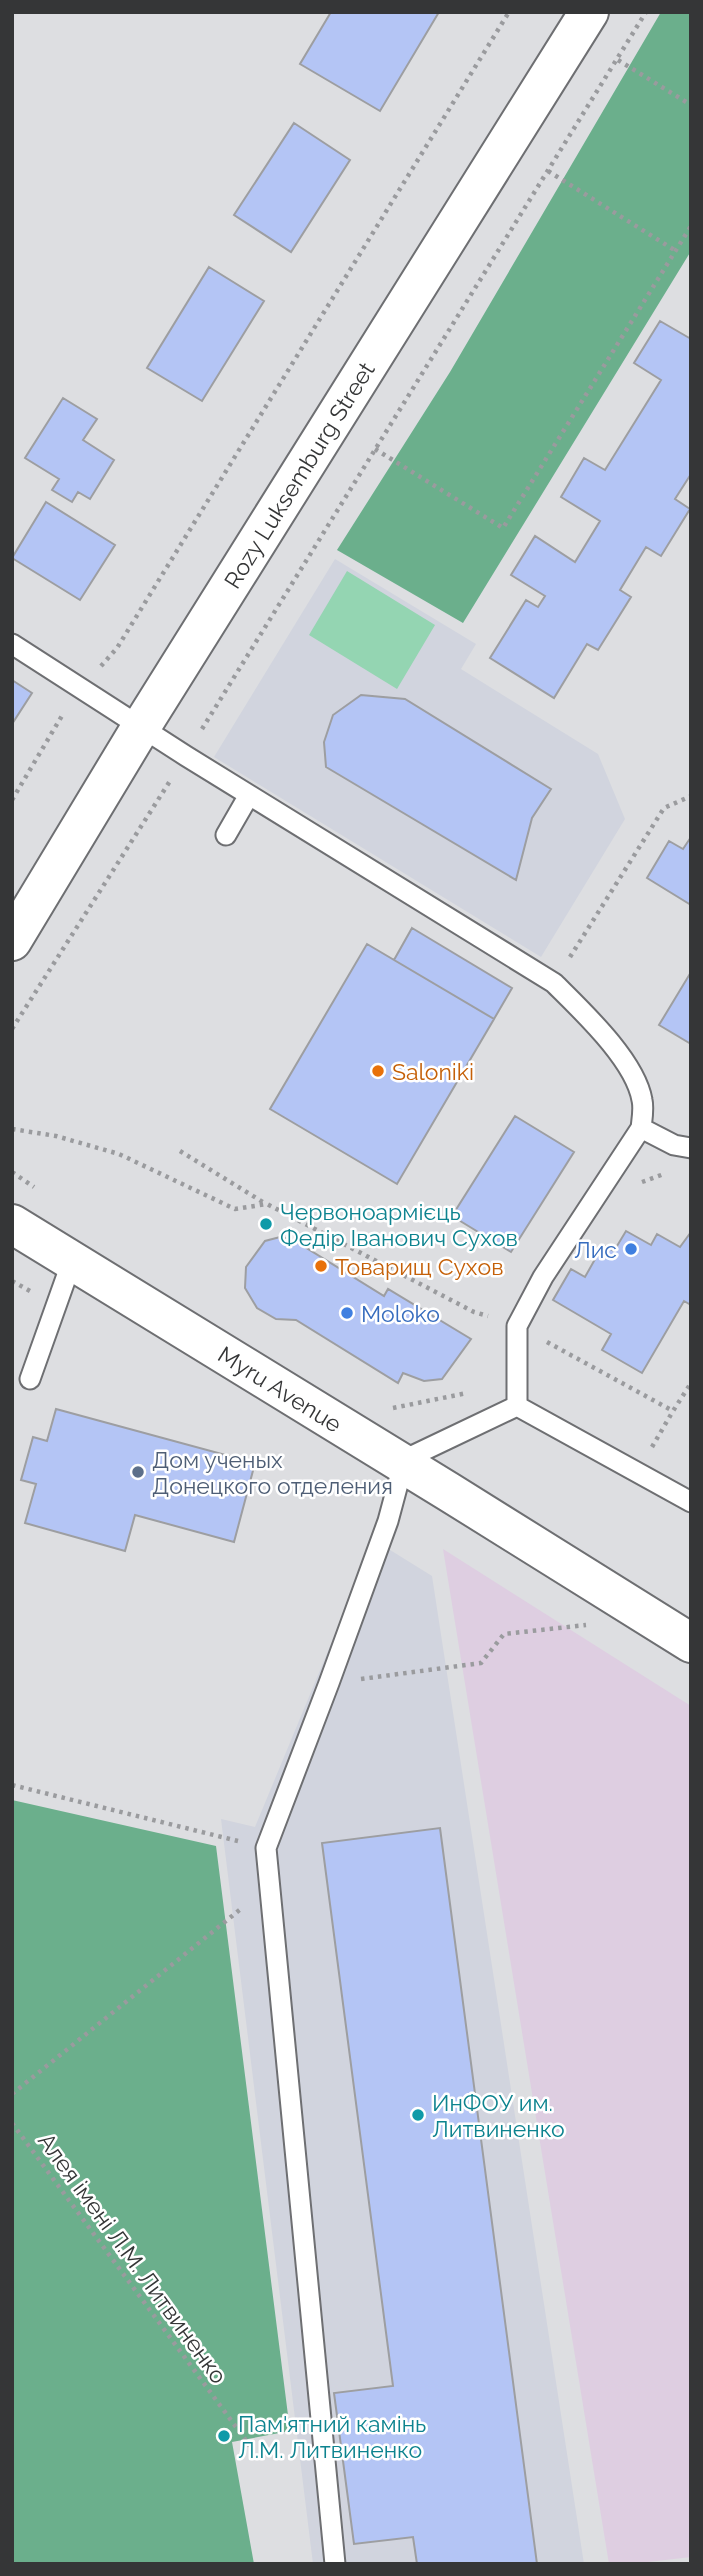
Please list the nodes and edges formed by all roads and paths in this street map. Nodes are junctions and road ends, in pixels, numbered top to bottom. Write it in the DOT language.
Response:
graph roads {
  1 [pos="509,12"];
  2 [pos="589,12"];
  3 [pos="646,12"];
  4 [pos="618,60"];
  5 [pos="691,106"];
  6 [pos="548,171"];
  7 [pos="691,226"];
  8 [pos="676,251"];
  9 [pos="375,450"];
  10 [pos="12,644"];
  11 [pos="82,689"];
  12 [pos="141,727"];
  13 [pos="186,756"];
  14 [pos="249,795"];
  15 [pos="691,796"];
  16 [pos="12,800"];
  17 [pos="226,835"];
  18 [pos="12,940"];
  19 [pos="554,983"];
  20 [pos="12,1028"];
  21 [pos="641,1128"];
  22 [pos="12,1129"];
  23 [pos="691,1148"];
  24 [pos="180,1151"];
  25 [pos="12,1172"];
  26 [pos="41,1192"];
  27 [pos="267,1204"];
  28 [pos="12,1224"];
  29 [pos="72,1261"];
  30 [pos="517,1326"];
  31 [pos="30,1379"];
  32 [pos="691,1382"];
  33 [pos="383,1406"];
  34 [pos="517,1406"];
  35 [pos="673,1411"];
  36 [pos="664,1428"];
  37 [pos="403,1465"];
  38 [pos="691,1502"];
  39 [pos="649,1618"];
  40 [pos="691,1643"];
  41 [pos="329,1683"];
  42 [pos="12,1785"];
  43 [pos="266,1848"];
  44 [pos="270,1885"];
  45 [pos="12,2094"];
  46 [pos="12,2123"];
  47 [pos="250,2446"];
  48 [pos="335,2564"];
  1 -- 11 [label="path"];
  2 -- 12 [label="street, Rozy Luksemburg Street"];
  3 -- 4 [label="path"];
  4 -- 5 [label="path"];
  4 -- 6 [label="path"];
  6 -- 8 [label="path"];
  6 -- 9 [label="path"];
  7 -- 8 [label="path"];
  8 -- 9 [label="path"];
  9 -- 13 [label="path"];
  10 -- 11 [label="lane"];
  11 -- 12 [label="lane"];
  11 -- 16 [label="path"];
  12 -- 13 [label="lane"];
  12 -- 18 [label="street, Rozy Luksemburg Street"];
  13 -- 14 [label="lane"];
  13 -- 20 [label="path"];
  14 -- 17 [label="lane"];
  14 -- 19 [label="lane"];
  15 -- 19 [label="path"];
  19 -- 21 [label="lane"];
  21 -- 23 [label="lane"];
  21 -- 30 [label="lane"];
  22 -- 27 [label="path"];
  24 -- 27 [label="path"];
  25 -- 26 [label="path"];
  27 -- 30 [label="path"];
  28 -- 29 [label="street, Myru Avenue"];
  29 -- 31 [label="lane"];
  29 -- 37 [label="street, Myru Avenue"];
  30 -- 34 [label="lane"];
  30 -- 35 [label="path"];
  32 -- 35 [label="path"];
  33 -- 34 [label="path"];
  34 -- 37 [label="lane"];
  34 -- 38 [label="lane"];
  35 -- 36 [label="path"];
  37 -- 39 [label="street, Myru Avenue"];
  37 -- 41 [label="lane"];
  39 -- 40 [label="street, Myru Avenue"];
  39 -- 41 [label="path"];
  41 -- 43 [label="lane"];
  42 -- 43 [label="path"];
  43 -- 44 [label="lane"];
  44 -- 45 [label="path"];
  44 -- 48 [label="lane"];
  46 -- 47 [label="path, Алея імені Л.М. Литвиненко"];
}
